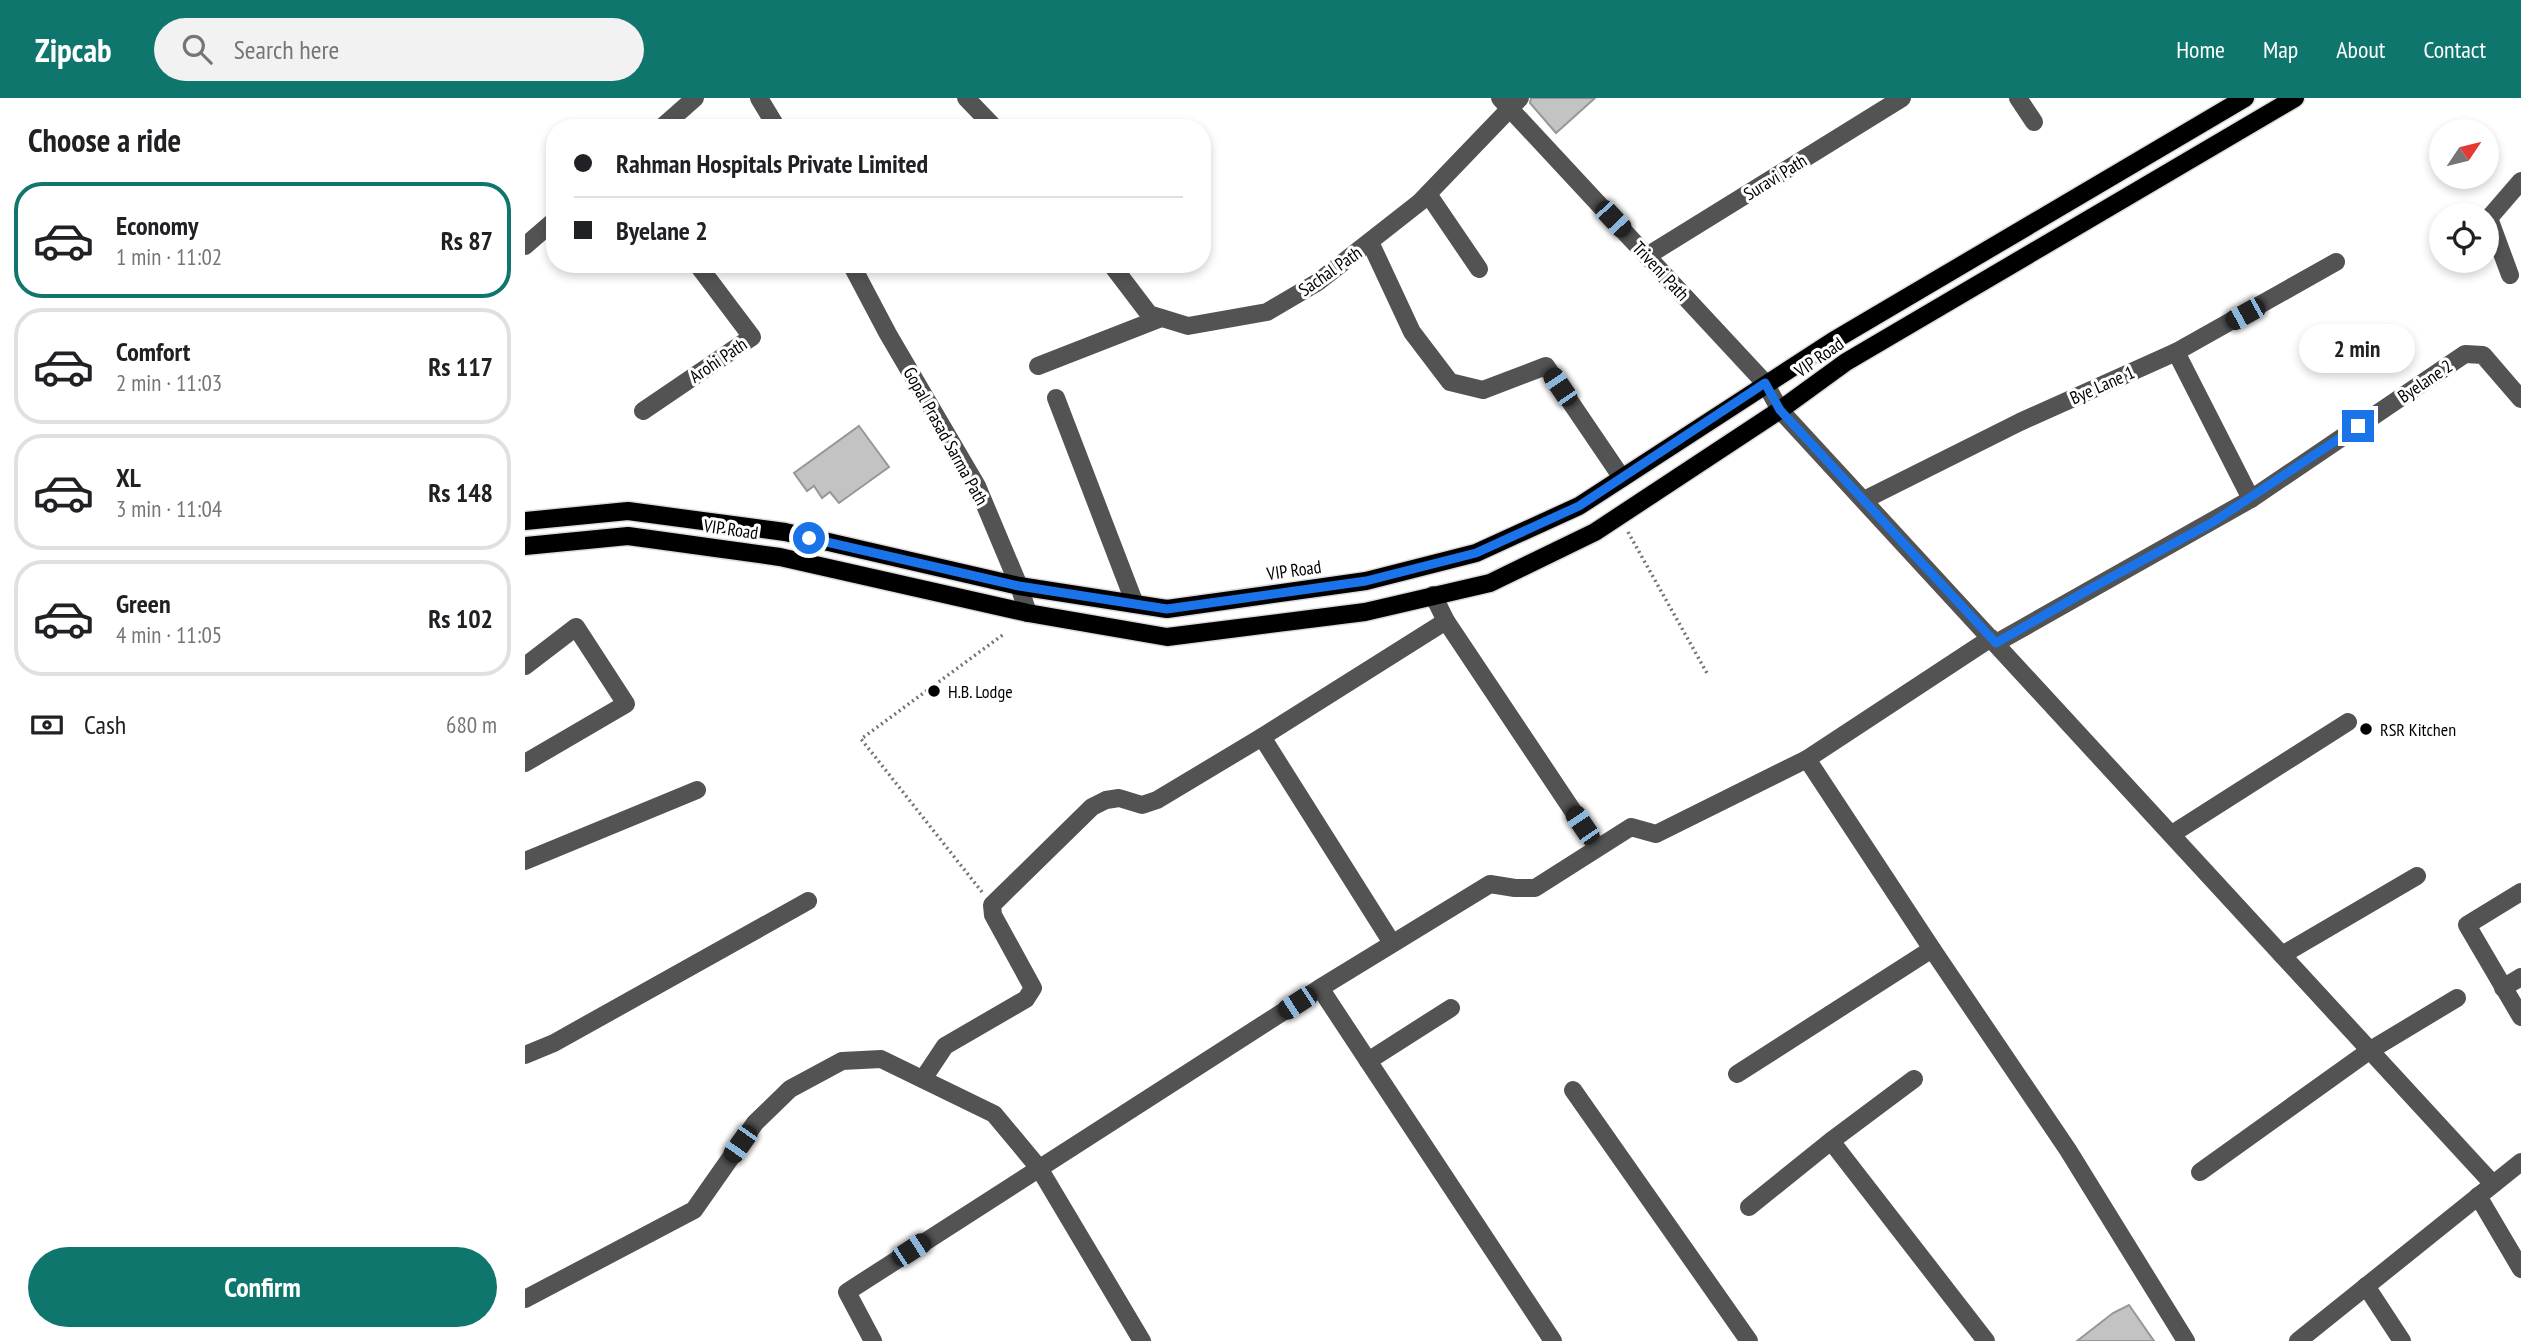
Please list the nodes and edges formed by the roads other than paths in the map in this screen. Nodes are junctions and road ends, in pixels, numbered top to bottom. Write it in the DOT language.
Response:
graph roads {
  1 [pos="695,98"];
  2 [pos="759,98"];
  3 [pos="966,98"];
  4 [pos="1902,98"];
  5 [pos="2018,98"];
  6 [pos="2245,98"];
  7 [pos="2295,98"];
  8 [pos="1510,102"];
  9 [pos="671,119"];
  10 [pos="772,119"];
  11 [pos="986,119"];
  12 [pos="2034,122"];
  13 [pos="2521,181"];
  14 [pos="1428,194"];
  15 [pos="546,228"];
  16 [pos="1370,242"];
  17 [pos="525,246"];
  18 [pos="1647,256"];
  19 [pos="2336,262"];
  20 [pos="1479,269"];
  21 [pos="704,273"];
  22 [pos="856,273"];
  23 [pos="1118,273"];
  24 [pos="2510,275"];
  25 [pos="1161,318"];
  26 [pos="2176,352"];
  27 [pos="1038,366"];
  28 [pos="1765,383"];
  29 [pos="1056,398"];
  30 [pos="2521,399"];
  31 [pos="1780,410"];
  32 [pos="643,411"];
  33 [pos="1622,478"];
  34 [pos="2251,499"];
  35 [pos="1864,500"];
  36 [pos="525,521"];
  37 [pos="525,546"];
  38 [pos="1019,586"];
  39 [pos="1433,595"];
  40 [pos="1135,604"];
  41 [pos="1027,614"];
  42 [pos="1446,621"];
  43 [pos="1993,641"];
  44 [pos="525,666"];
  45 [pos="2348,722"];
  46 [pos="1262,737"];
  47 [pos="1807,758"];
  48 [pos="525,763"];
  49 [pos="697,790"];
  50 [pos="2172,834"];
  51 [pos="1597,847"];
  52 [pos="525,861"];
  53 [pos="2417,876"];
  54 [pos="2521,892"];
  55 [pos="808,901"];
  56 [pos="1392,943"];
  57 [pos="1932,949"];
  58 [pos="2282,955"];
  59 [pos="2521,976"];
  60 [pos="1321,988"];
  61 [pos="2503,988"];
  62 [pos="2457,998"];
  63 [pos="1451,1008"];
  64 [pos="2521,1017"];
  65 [pos="2369,1051"];
  66 [pos="525,1055"];
  67 [pos="1368,1061"];
  68 [pos="1738,1074"];
  69 [pos="923,1079"];
  70 [pos="1914,1079"];
  71 [pos="1573,1090"];
  72 [pos="1831,1141"];
  73 [pos="2521,1162"];
  74 [pos="1039,1168"];
  75 [pos="2200,1172"];
  76 [pos="2493,1184"];
  77 [pos="2478,1196"];
  78 [pos="1749,1207"];
  79 [pos="2521,1269"];
  80 [pos="2366,1286"];
  81 [pos="525,1299"];
  82 [pos="873,1341"];
  83 [pos="1142,1341"];
  84 [pos="1553,1341"];
  85 [pos="1749,1341"];
  86 [pos="1986,1341"];
  87 [pos="2186,1341"];
  88 [pos="2298,1341"];
  89 [pos="2402,1341"];
  1 -- 9 [label="street"];
  2 -- 10 [label="street"];
  3 -- 11 [label="street"];
  4 -- 18 [label="street, Suravi Path"];
  5 -- 12 [label="street"];
  6 -- 28 [label="main road, VIP Road"];
  7 -- 31 [label="main road, VIP Road"];
  8 -- 14 [label="street, Sachal Path"];
  8 -- 18 [label="street, Triveni Path"];
  13 -- 24 [label="street"];
  14 -- 16 [label="street, Sachal Path"];
  14 -- 20 [label="street"];
  15 -- 17 [label="street"];
  16 -- 25 [label="street, Sachal Path"];
  16 -- 33 [label="street"];
  18 -- 28 [label="street, Triveni Path"];
  19 -- 26 [label="street, Bye Lane 1"];
  21 -- 32 [label="street, Arohi Path"];
  22 -- 38 [label="street, Gopal Prasad Sarma Path"];
  23 -- 25 [label="street, Sachal Path"];
  25 -- 27 [label="street"];
  26 -- 34 [label="street"];
  26 -- 35 [label="street, Bye Lane 1"];
  28 -- 31 [label="street, Triveni Path"];
  28 -- 33 [label="main road, VIP Road"];
  29 -- 40 [label="street"];
  30 -- 34 [label="street, Byelane 2"];
  31 -- 35 [label="street, Triveni Path"];
  31 -- 39 [label="main road, VIP Road"];
  33 -- 40 [label="main road, VIP Road"];
  34 -- 43 [label="street, Byelane 2"];
  35 -- 43 [label="street, Triveni Path"];
  36 -- 38 [label="main road, VIP Road"];
  37 -- 41 [label="main road, VIP Road"];
  38 -- 40 [label="main road, VIP Road"];
  38 -- 41 [label="street, Gopal Prasad Sarma Path"];
  39 -- 41 [label="main road, VIP Road"];
  39 -- 42 [label="street"];
  42 -- 46 [label="street"];
  42 -- 51 [label="street"];
  43 -- 47 [label="street, Byelane 2"];
  43 -- 50 [label="street, Triveni Path"];
  44 -- 48 [label="street"];
  45 -- 50 [label="street"];
  46 -- 56 [label="street"];
  46 -- 69 [label="street"];
  47 -- 51 [label="street, Byelane 2"];
  47 -- 57 [label="street"];
  49 -- 52 [label="street"];
  50 -- 58 [label="street, Triveni Path"];
  51 -- 56 [label="street, Byelane 2"];
  53 -- 58 [label="street"];
  54 -- 61 [label="street"];
  55 -- 66 [label="street"];
  56 -- 60 [label="street, Byelane 2"];
  57 -- 68 [label="street"];
  57 -- 87 [label="street"];
  58 -- 65 [label="street, Triveni Path"];
  59 -- 61 [label="street"];
  60 -- 67 [label="street"];
  60 -- 74 [label="street, Byelane 2"];
  61 -- 64 [label="street"];
  62 -- 65 [label="street"];
  63 -- 67 [label="street"];
  65 -- 75 [label="street"];
  65 -- 76 [label="street, Triveni Path"];
  67 -- 84 [label="street"];
  69 -- 74 [label="street"];
  69 -- 81 [label="street"];
  70 -- 72 [label="street"];
  71 -- 85 [label="street"];
  72 -- 78 [label="street"];
  72 -- 86 [label="street"];
  73 -- 76 [label="street"];
  74 -- 82 [label="street, Byelane 2"];
  74 -- 83 [label="street"];
  76 -- 77 [label="street"];
  77 -- 79 [label="street"];
  77 -- 80 [label="street"];
  80 -- 88 [label="street"];
  80 -- 89 [label="street"];
}
